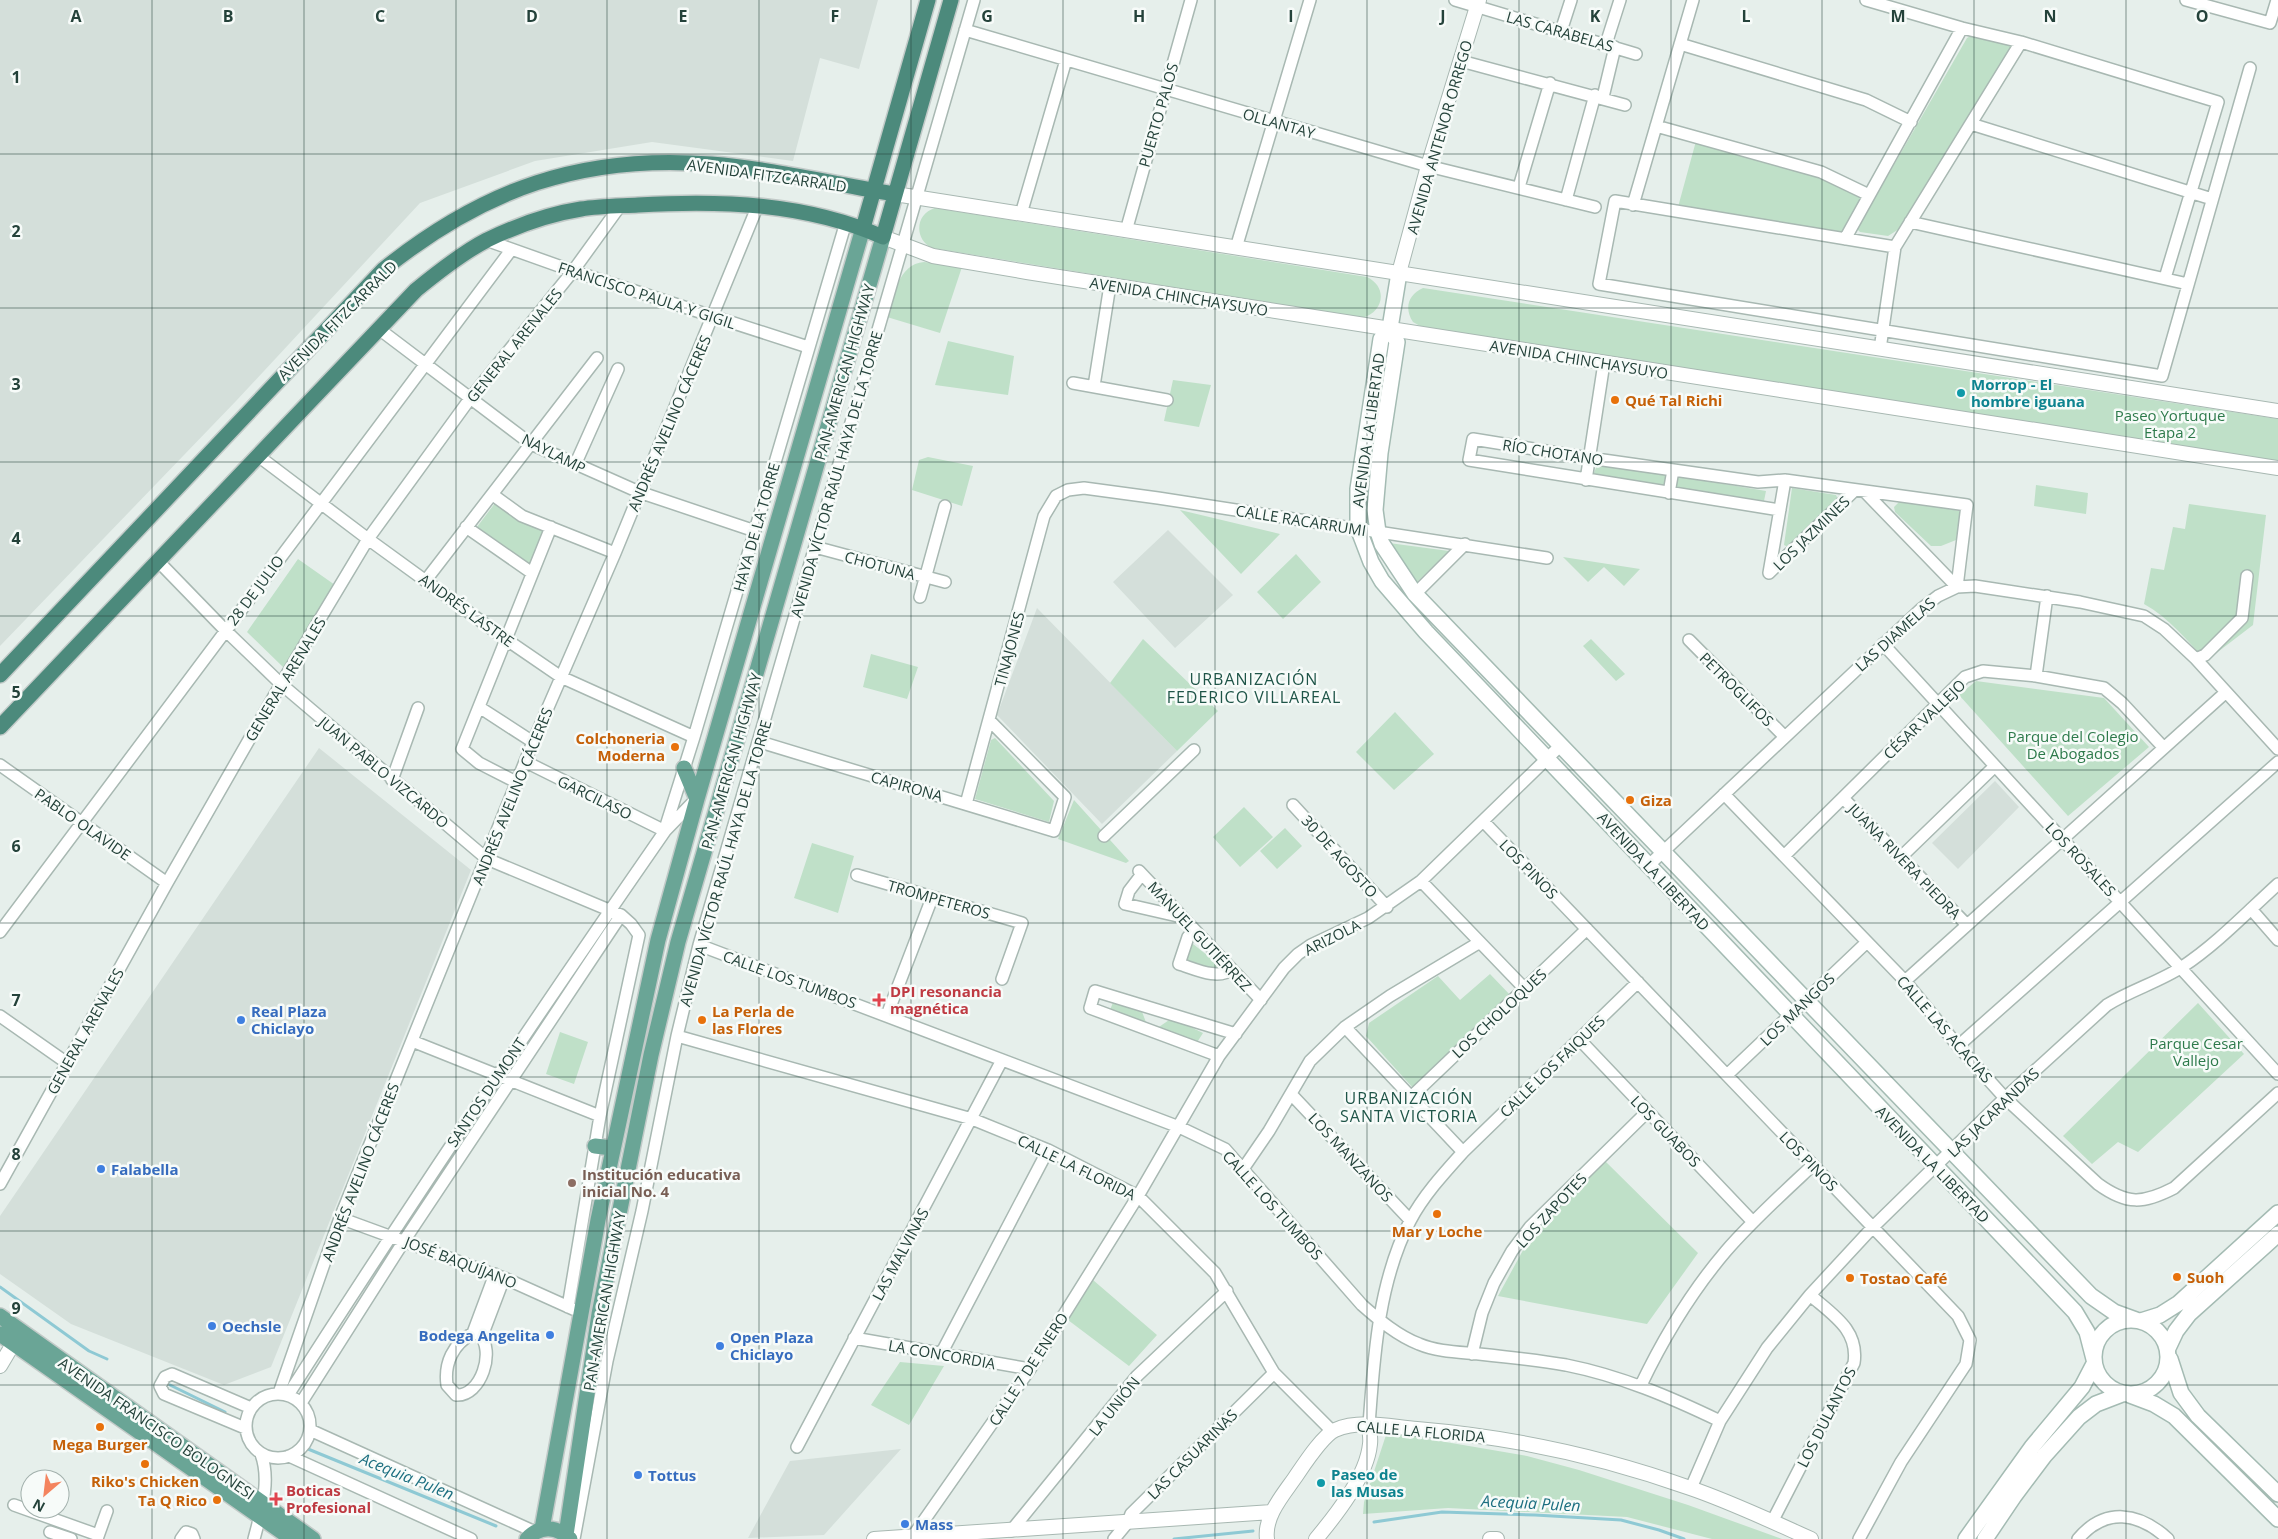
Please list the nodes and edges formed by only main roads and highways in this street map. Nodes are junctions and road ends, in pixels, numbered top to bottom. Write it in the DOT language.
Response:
graph roads {
  1 [pos="928,0"];
  2 [pos="951,0"];
  3 [pos="873,190"];
  4 [pos="895,194"];
  5 [pos="863,228"];
  6 [pos="883,237"];
  7 [pos="1398,278"];
  8 [pos="1391,323"];
  9 [pos="1363,450"];
  10 [pos="1380,453"];
  11 [pos="1439,621"];
  12 [pos="1426,632"];
  13 [pos="0,675"];
  14 [pos="0,727"];
  15 [pos="684,768"];
  16 [pos="697,799"];
  17 [pos="595,1146"];
  18 [pos="612,1148"];
  19 [pos="2278,1213"];
  20 [pos="2278,1234"];
  21 [pos="0,1316"];
  22 [pos="2138,1321"];
  23 [pos="0,1334"];
  24 [pos="11,1344"];
  25 [pos="2168,1352"];
  26 [pos="2094,1361"];
  27 [pos="2125,1394"];
  28 [pos="2278,1494"];
  29 [pos="261,1510"];
  30 [pos="2278,1519"];
  31 [pos="535,1533"];
  32 [pos="570,1538"];
  33 [pos="292,1539"];
  34 [pos="313,1539"];
  35 [pos="1966,1539"];
  36 [pos="1985,1539"];
  1 -- 3 [label="highway, PAN-AMERICAN HIGHWAY"];
  2 -- 4 [label="highway, PAN-AMERICAN HIGHWAY"];
  3 -- 4 [label="highway, AVENIDA FITZCARRALD"];
  3 -- 5 [label="highway, PAN-AMERICAN HIGHWAY"];
  3 -- 13 [label="highway, AVENIDA FITZCARRALD"];
  4 -- 6 [label="highway, PAN-AMERICAN HIGHWAY"];
  5 -- 6 [label="highway, AVENIDA FITZCARRALD"];
  5 -- 14 [label="highway, AVENIDA FITZCARRALD"];
  5 -- 16 [label="main road, PAN-AMERICAN HIGHWAY"];
  6 -- 32 [label="main road, PAN-AMERICAN HIGHWAY"];
  7 -- 8 [label="main road, AVENIDA LA LIBERTAD"];
  8 -- 9 [label="main road, AVENIDA LA LIBERTAD"];
  8 -- 10 [label="main road, AVENIDA LA LIBERTAD"];
  9 -- 10 [label="main road"];
  9 -- 12 [label="main road, AVENIDA LA LIBERTAD"];
  10 -- 11 [label="main road, AVENIDA LA LIBERTAD"];
  11 -- 12 [label="main road"];
  11 -- 22 [label="main road, AVENIDA LA LIBERTAD"];
  12 -- 26 [label="main road, AVENIDA LA LIBERTAD"];
  15 -- 16 [label="main road"];
  16 -- 18 [label="main road, PAN-AMERICAN HIGHWAY"];
  17 -- 18 [label="main road"];
  18 -- 31 [label="main road, PAN-AMERICAN HIGHWAY"];
  19 -- 22 [label="main road"];
  20 -- 25 [label="main road"];
  21 -- 24 [label="main road, AVENIDA FRANCISCO BOLOGNESI"];
  22 -- 25 [label="main road"];
  22 -- 26 [label="main road"];
  23 -- 24 [label="main road, AVENIDA FRANCISCO BOLOGNESI"];
  24 -- 29 [label="main road, AVENIDA FRANCISCO BOLOGNESI"];
  25 -- 27 [label="main road"];
  25 -- 28 [label="main road"];
  26 -- 27 [label="main road"];
  26 -- 35 [label="main road"];
  27 -- 30 [label="main road"];
  27 -- 36 [label="main road"];
  29 -- 33 [label="main road, AVENIDA FRANCISCO BOLOGNESI"];
  29 -- 34 [label="main road, AVENIDA FRANCISCO BOLOGNESI"];
  31 -- 32 [label="main road"];
}
